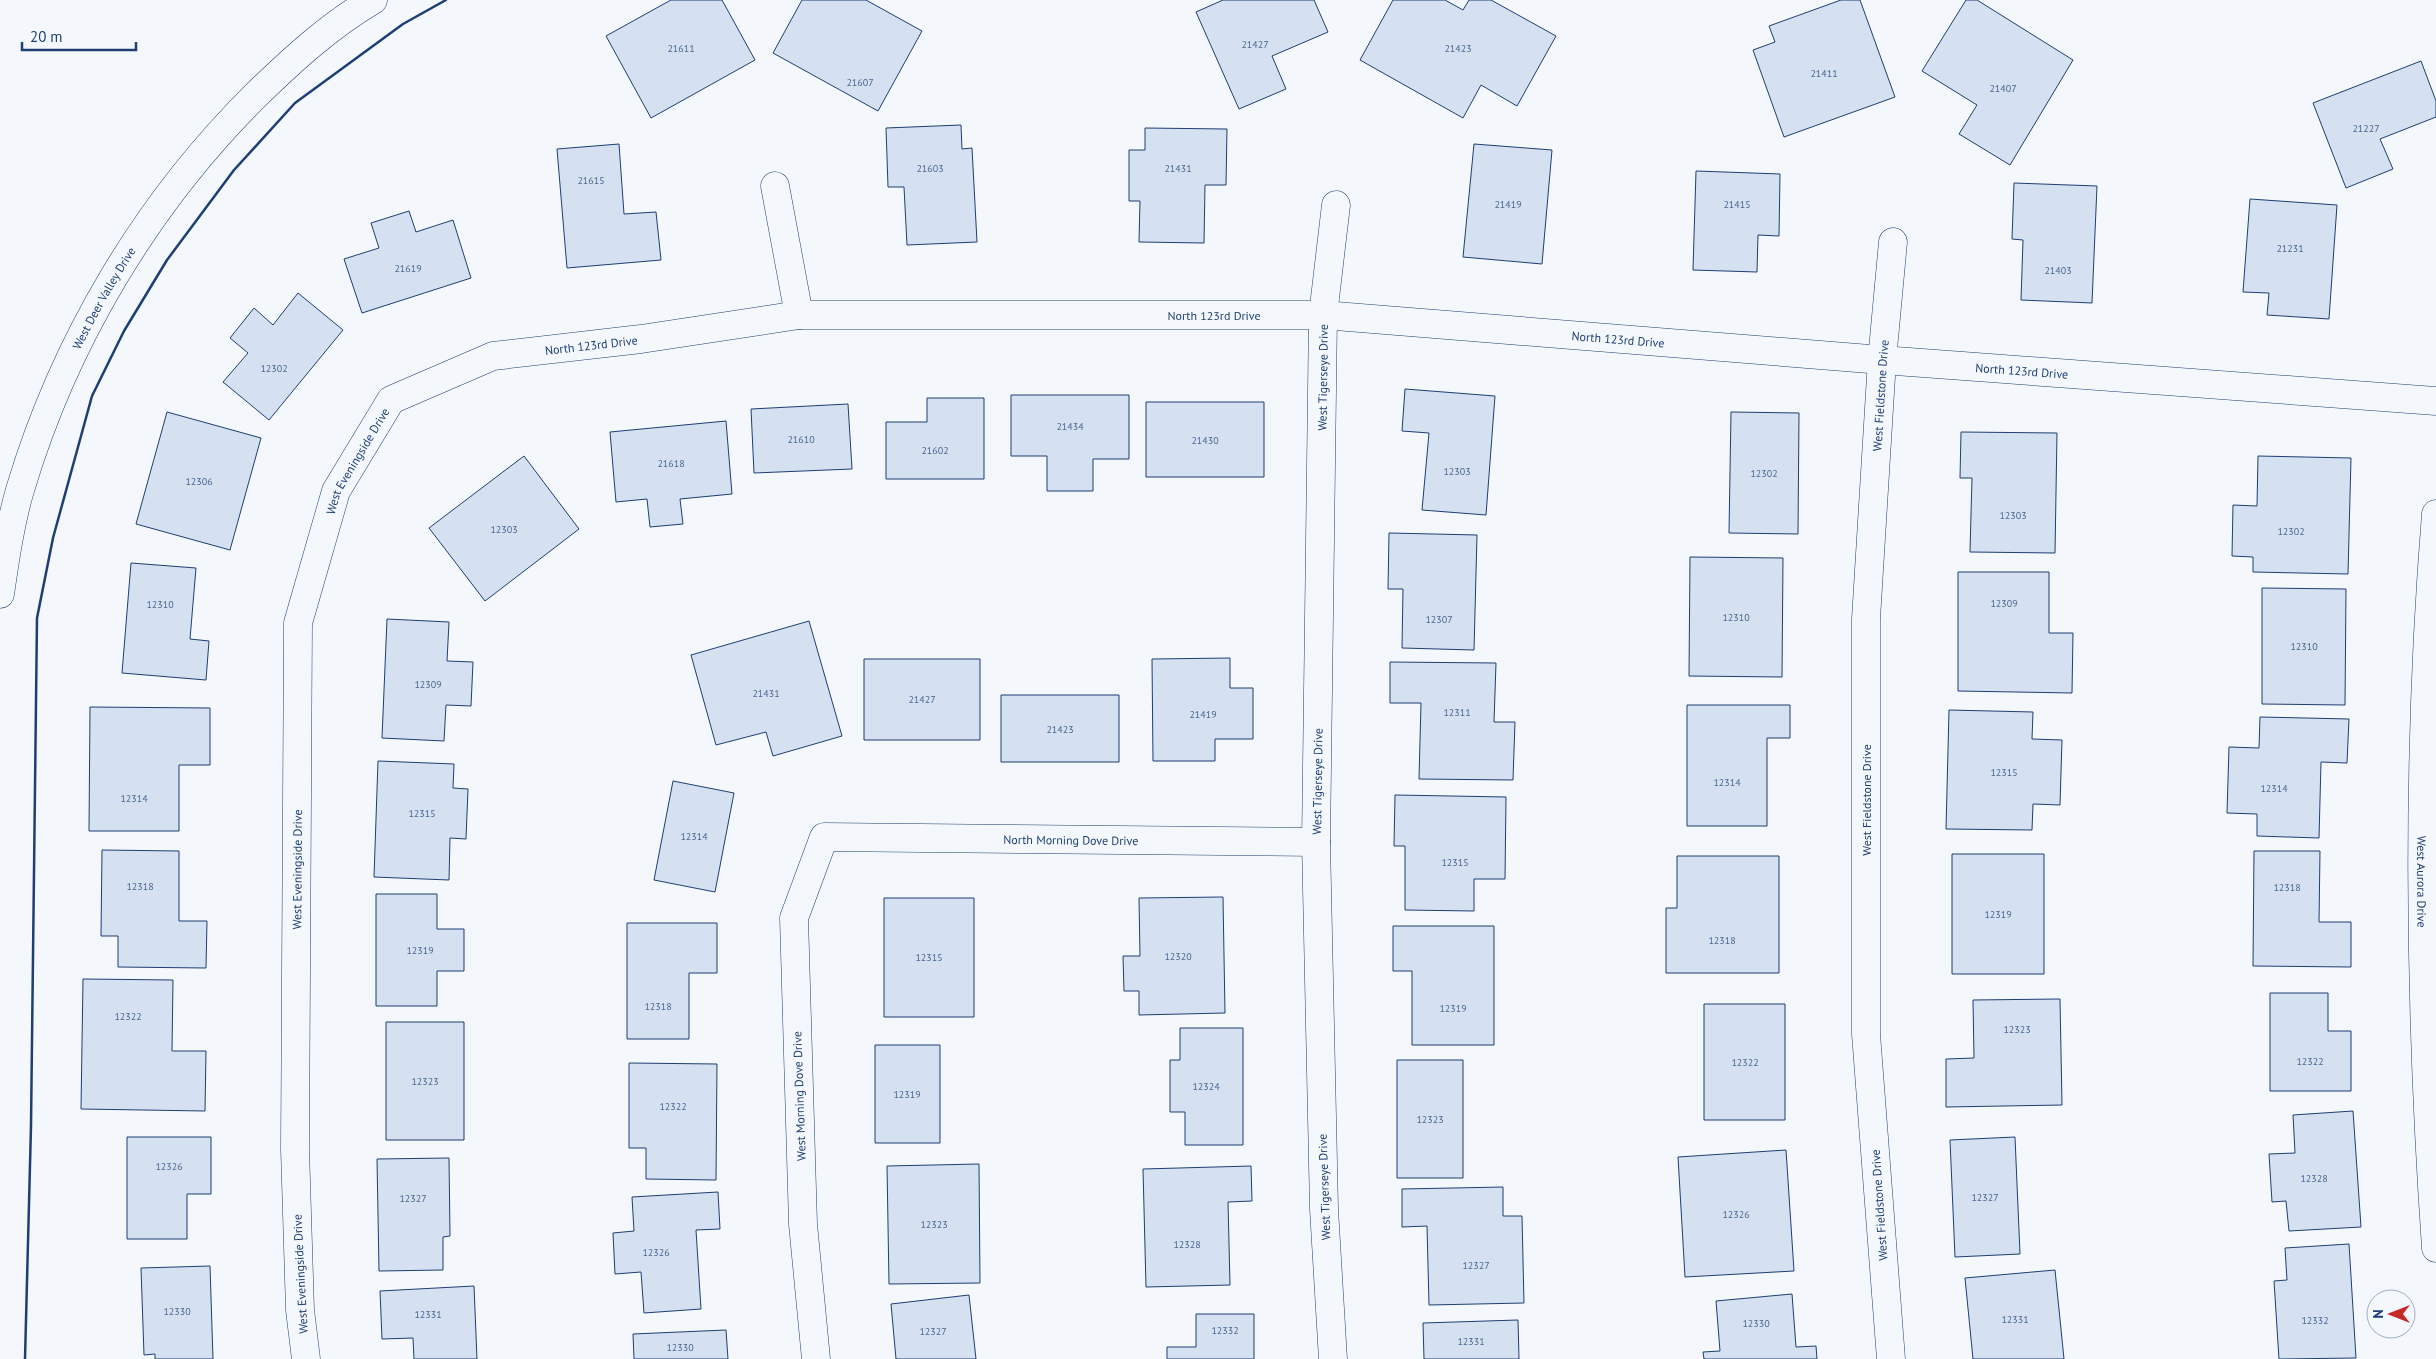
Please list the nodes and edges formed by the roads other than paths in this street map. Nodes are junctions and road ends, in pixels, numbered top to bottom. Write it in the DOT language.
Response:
graph roads {
  1 [pos="373,0"];
  2 [pos="775,186"];
  3 [pos="1336,205"];
  4 [pos="1893,242"];
  5 [pos="799,314"];
  6 [pos="1323,315"];
  7 [pos="1882,360"];
  8 [pos="391,400"];
  9 [pos="2436,401"];
  10 [pos="2436,514"];
  11 [pos="0,594"];
  12 [pos="824,837"];
  13 [pos="1316,842"];
  14 [pos="2436,1248"];
  15 [pos="306,1359"];
  16 [pos="816,1359"];
  17 [pos="1333,1359"];
  18 [pos="1891,1359"];
  1 -- 11 [label="street, West Deer Valley Drive"];
  2 -- 5 [label="street"];
  3 -- 6 [label="street, West Tigerseye Drive"];
  4 -- 7 [label="street, West Fieldstone Drive"];
  5 -- 6 [label="street, North 123rd Drive"];
  5 -- 8 [label="street, North 123rd Drive"];
  6 -- 7 [label="street, North 123rd Drive"];
  6 -- 13 [label="street, West Tigerseye Drive"];
  7 -- 9 [label="street, North 123rd Drive"];
  7 -- 18 [label="street, West Fieldstone Drive"];
  8 -- 15 [label="street, West Eveningside Drive"];
  10 -- 14 [label="street, West Aurora Drive"];
  12 -- 13 [label="street, North Morning Dove Drive"];
  12 -- 16 [label="street, West Morning Dove Drive"];
  13 -- 17 [label="street, West Tigerseye Drive"];
}
